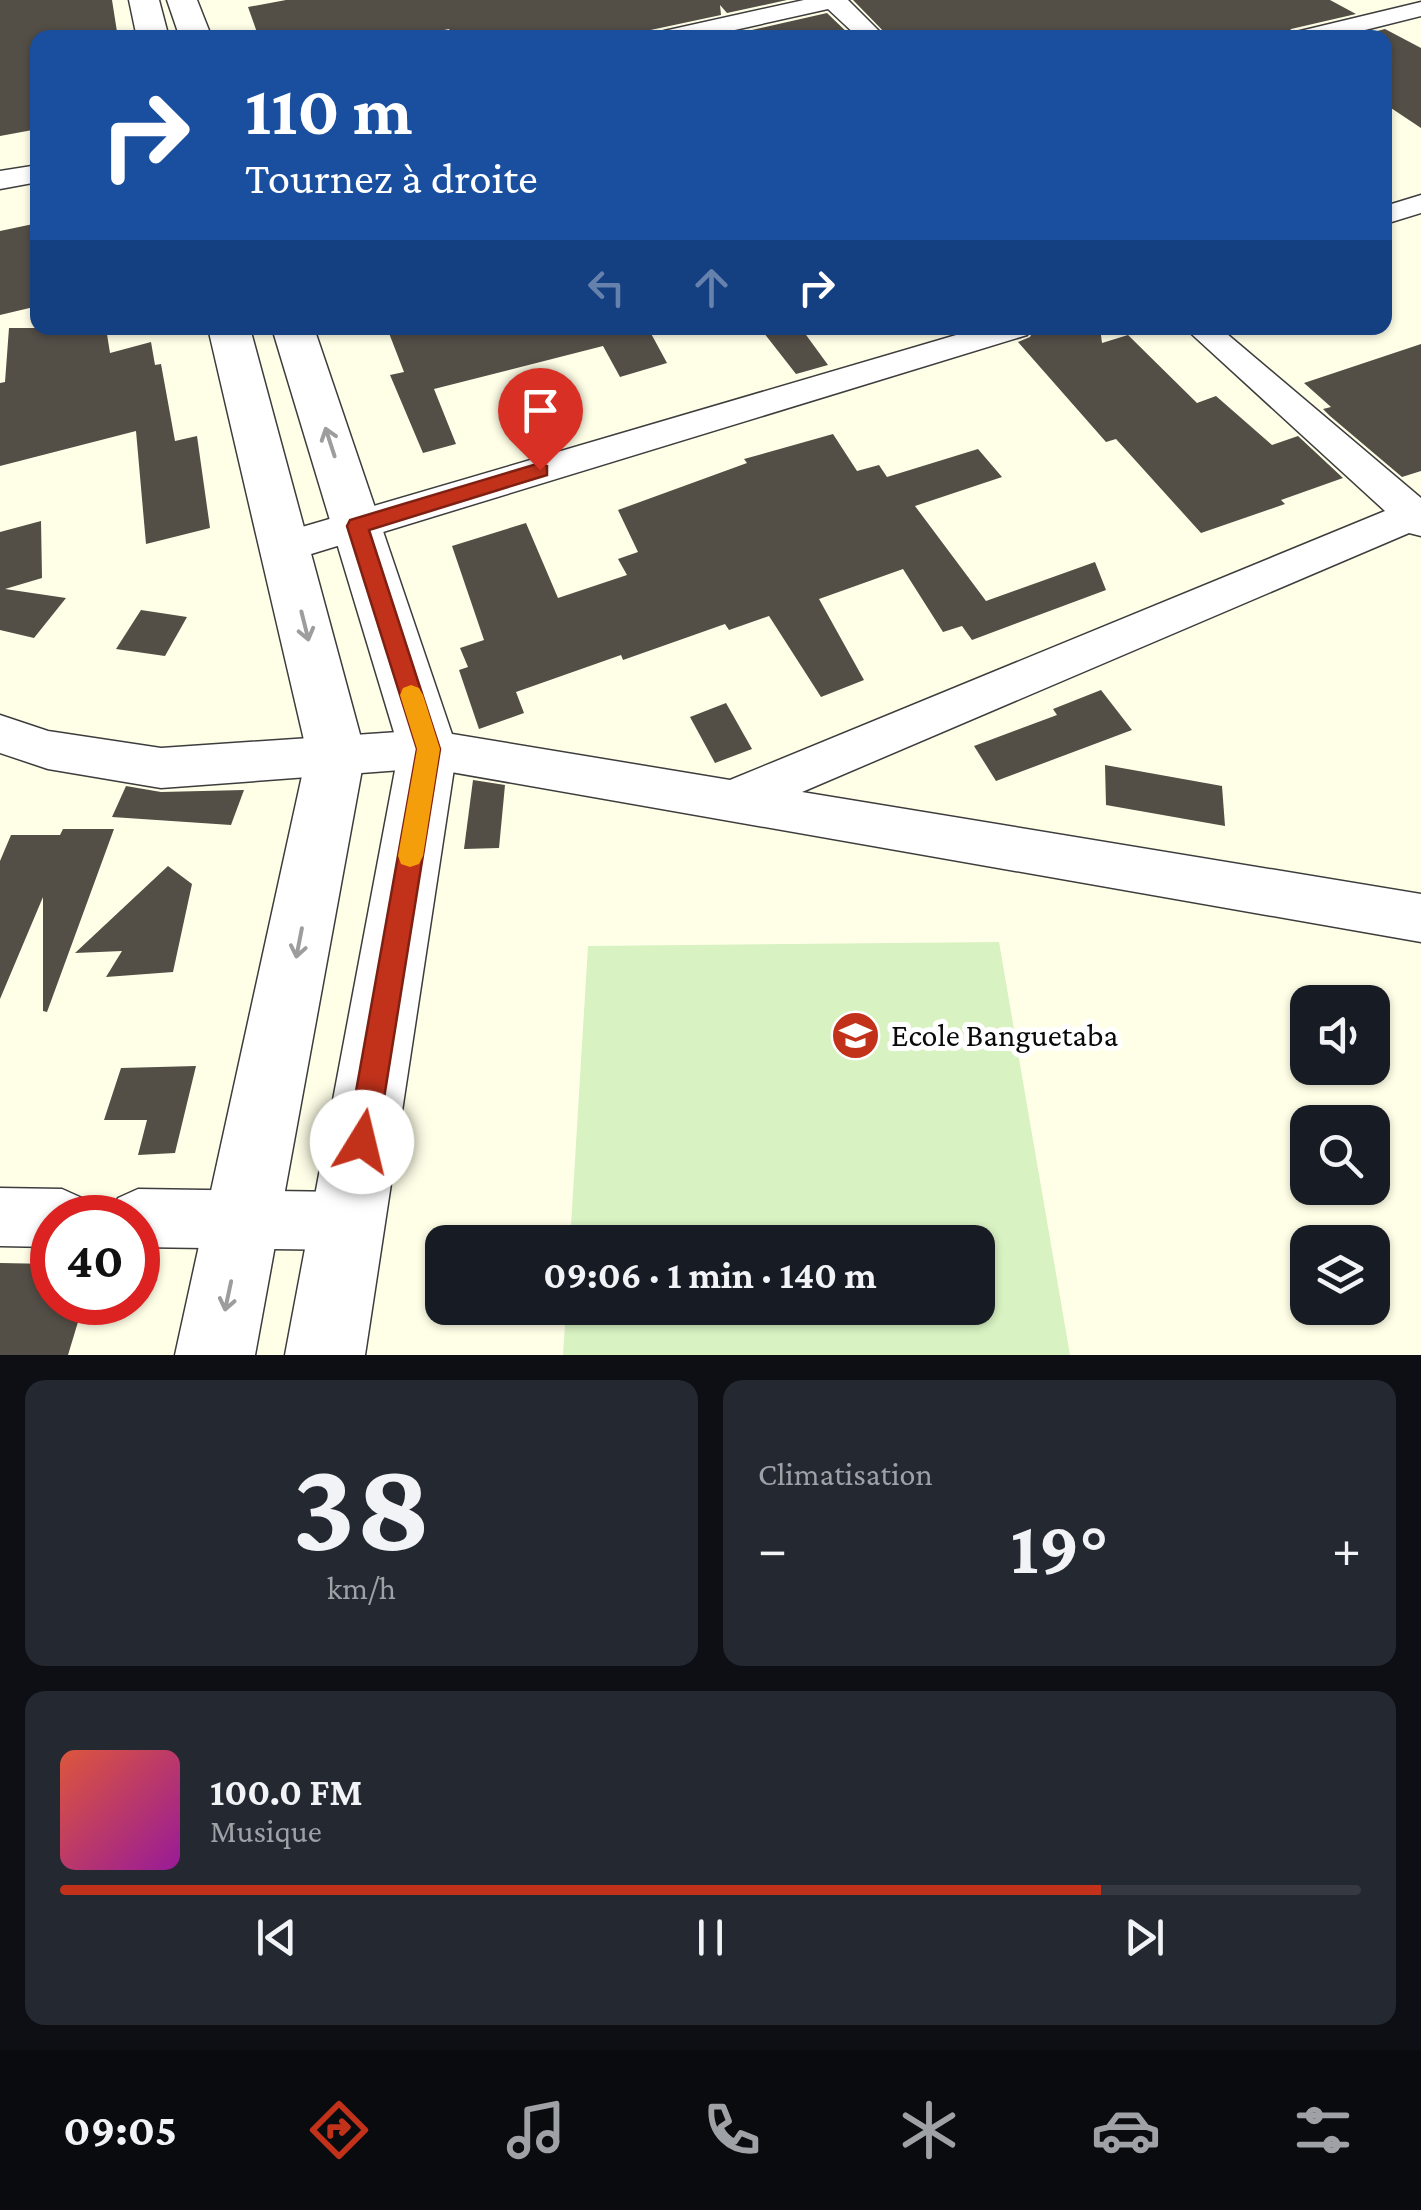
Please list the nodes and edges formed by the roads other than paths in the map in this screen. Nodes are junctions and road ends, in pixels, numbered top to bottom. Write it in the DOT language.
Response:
graph roads {
  1 [pos="144,0"];
  2 [pos="185,0"];
  3 [pos="833,0"];
  4 [pos="1421,8"];
  5 [pos="151,30"];
  6 [pos="194,30"];
  7 [pos="700,30"];
  8 [pos="865,30"];
  9 [pos="1333,30"];
  10 [pos="30,174"];
  11 [pos="0,180"];
  12 [pos="1421,204"];
  13 [pos="1392,213"];
  14 [pos="231,335"];
  15 [pos="294,335"];
  16 [pos="993,335"];
  17 [pos="1208,335"];
  18 [pos="1418,516"];
  19 [pos="357,526"];
  20 [pos="285,547"];
  21 [pos="0,734"];
  22 [pos="428,749"];
  23 [pos="336,752"];
  24 [pos="730,801"];
  25 [pos="1421,918"];
  26 [pos="0,1217"];
  27 [pos="30,1217"];
  28 [pos="160,1218"];
  29 [pos="245,1220"];
  30 [pos="348,1221"];
  31 [pos="215,1355"];
  32 [pos="325,1355"];
  1 -- 5 [label="street"];
  2 -- 6 [label="street"];
  3 -- 7 [label="street"];
  3 -- 8 [label="street"];
  4 -- 9 [label="street"];
  10 -- 11 [label="street"];
  12 -- 13 [label="street"];
  14 -- 20 [label="street"];
  19 -- 15 [label="street, one-way"];
  16 -- 19 [label="street"];
  17 -- 18 [label="street"];
  18 -- 24 [label="street"];
  19 -- 20 [label="street"];
  19 -- 22 [label="street"];
  20 -- 23 [label="street, one-way"];
  21 -- 23 [label="street"];
  22 -- 23 [label="street"];
  22 -- 24 [label="street"];
  22 -- 30 [label="street"];
  23 -- 29 [label="street, one-way"];
  24 -- 25 [label="street"];
  26 -- 27 [label="street"];
  28 -- 29 [label="street"];
  29 -- 30 [label="street"];
  29 -- 31 [label="street, one-way"];
  30 -- 32 [label="street"];
}
